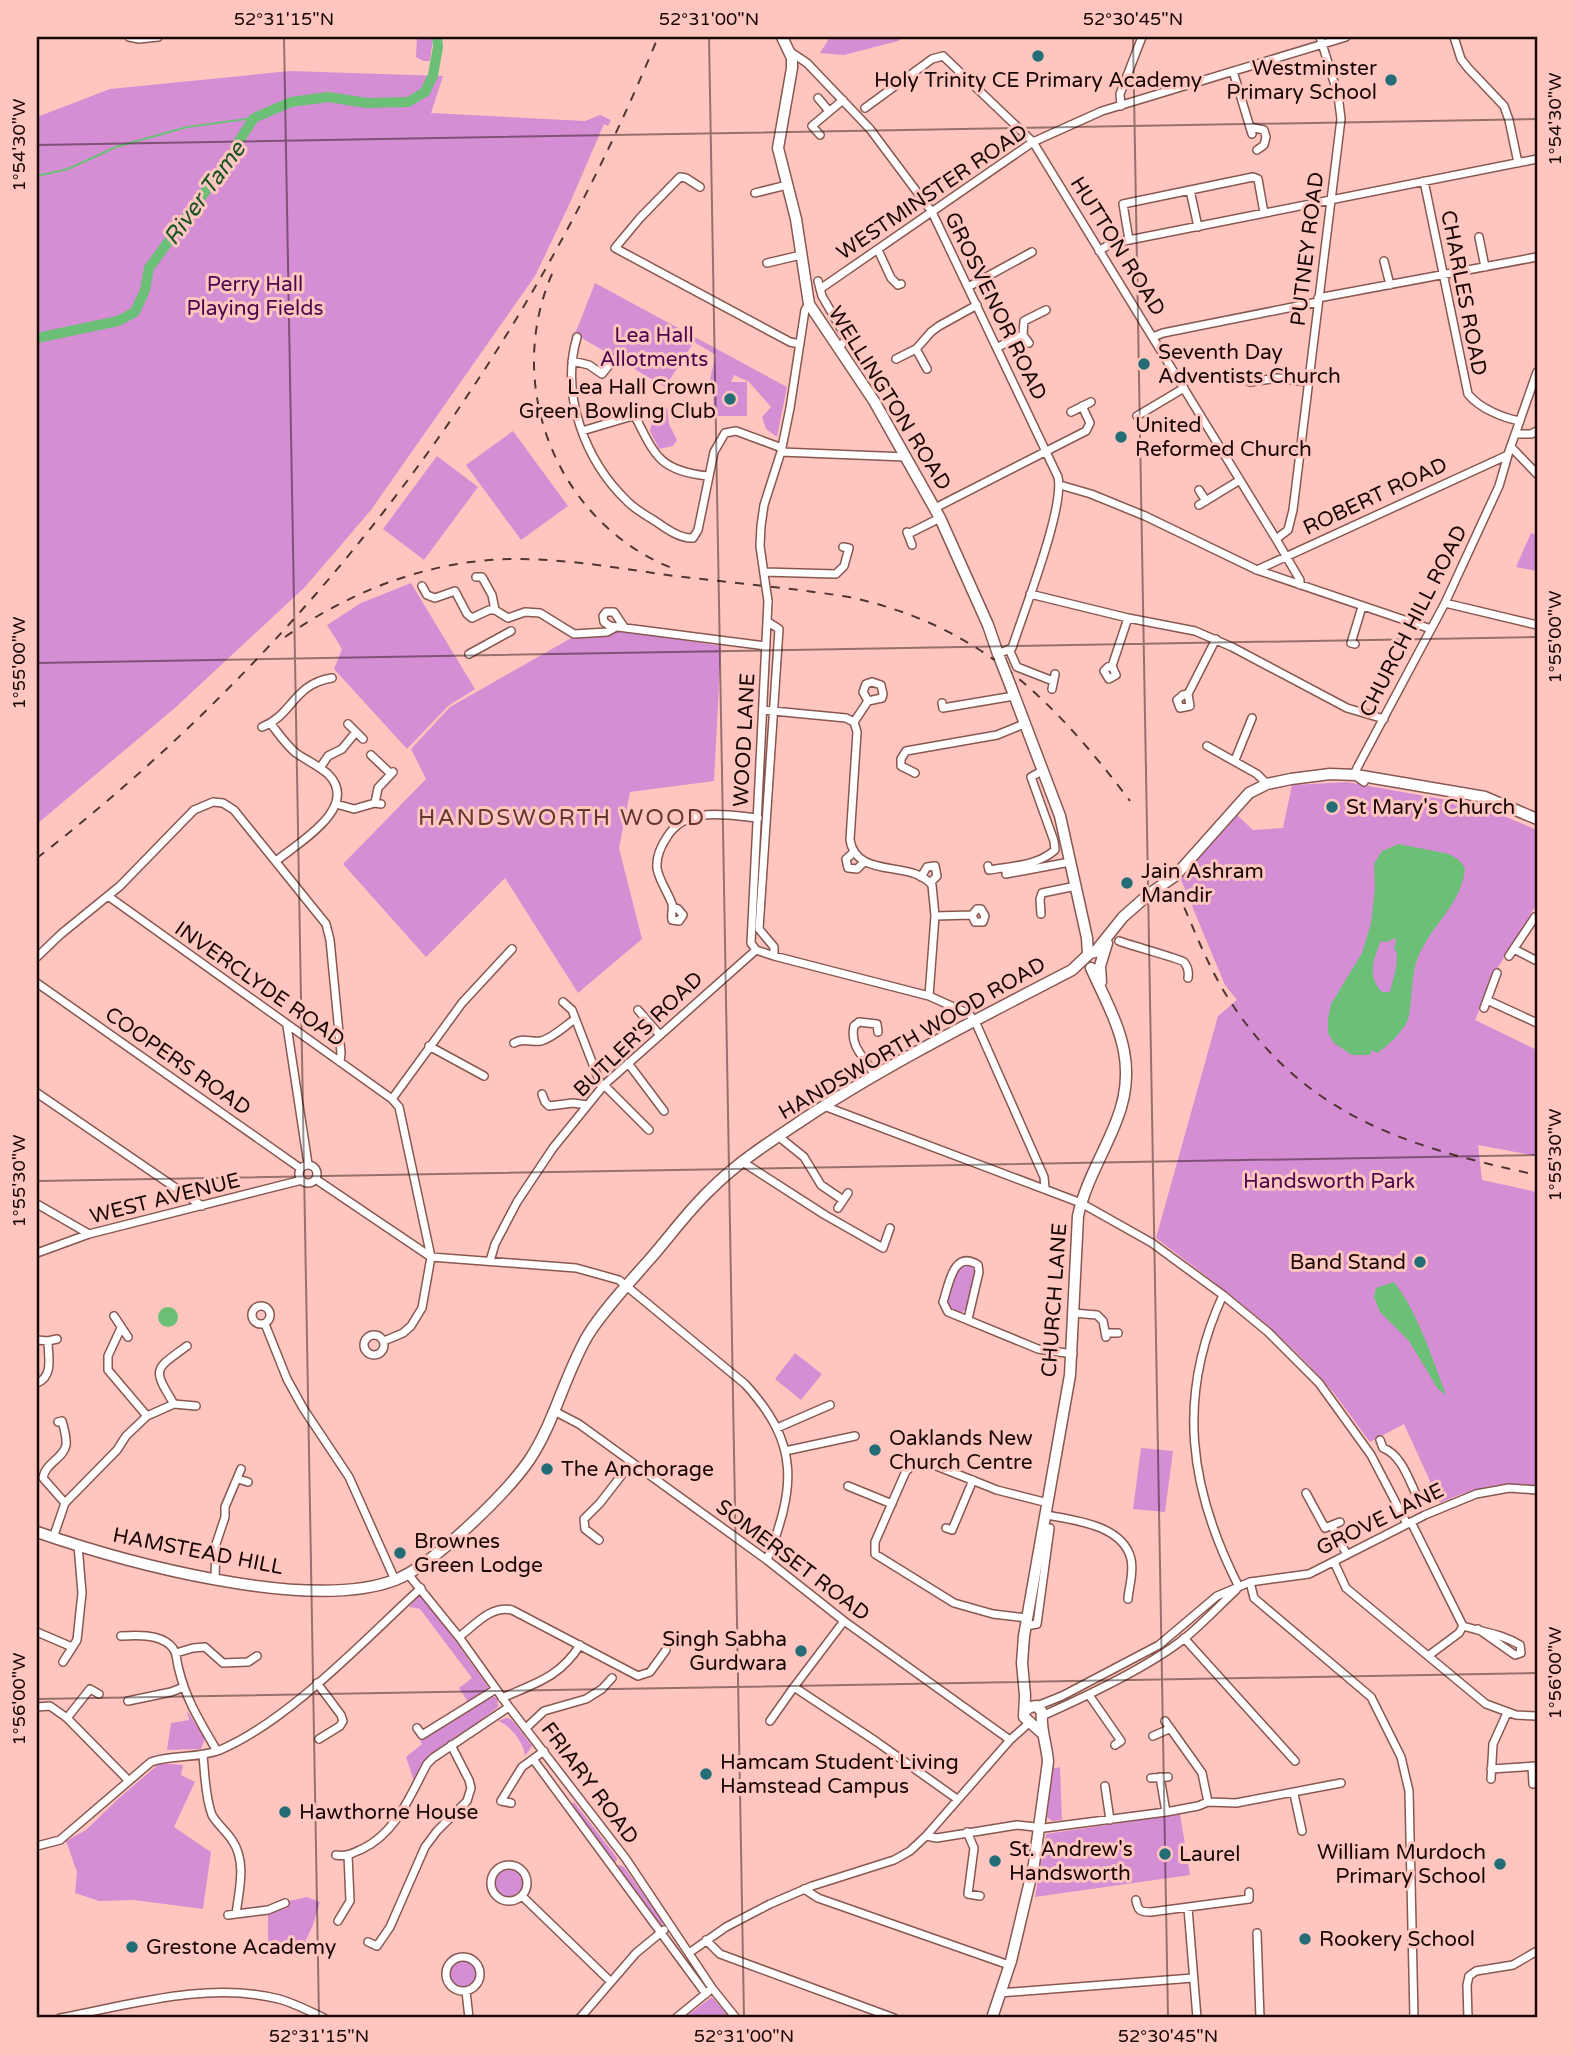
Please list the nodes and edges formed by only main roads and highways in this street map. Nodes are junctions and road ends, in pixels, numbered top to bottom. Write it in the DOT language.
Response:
graph roads {
  1 [pos="782,37"];
  2 [pos="1537,820"];
  3 [pos="1093,960"];
  4 [pos="37,1532"];
  5 [pos="396,1580"];
  6 [pos="992,2018"];
  1 -- 3 [label="main road, WELLINGTON ROAD, bridge"];
  2 -- 3 [label="main road"];
  3 -- 5 [label="main road, HANDSWORTH WOOD ROAD"];
  3 -- 6 [label="main road, CHURCH LANE"];
  4 -- 5 [label="main road, HAMSTEAD HILL"];
}
